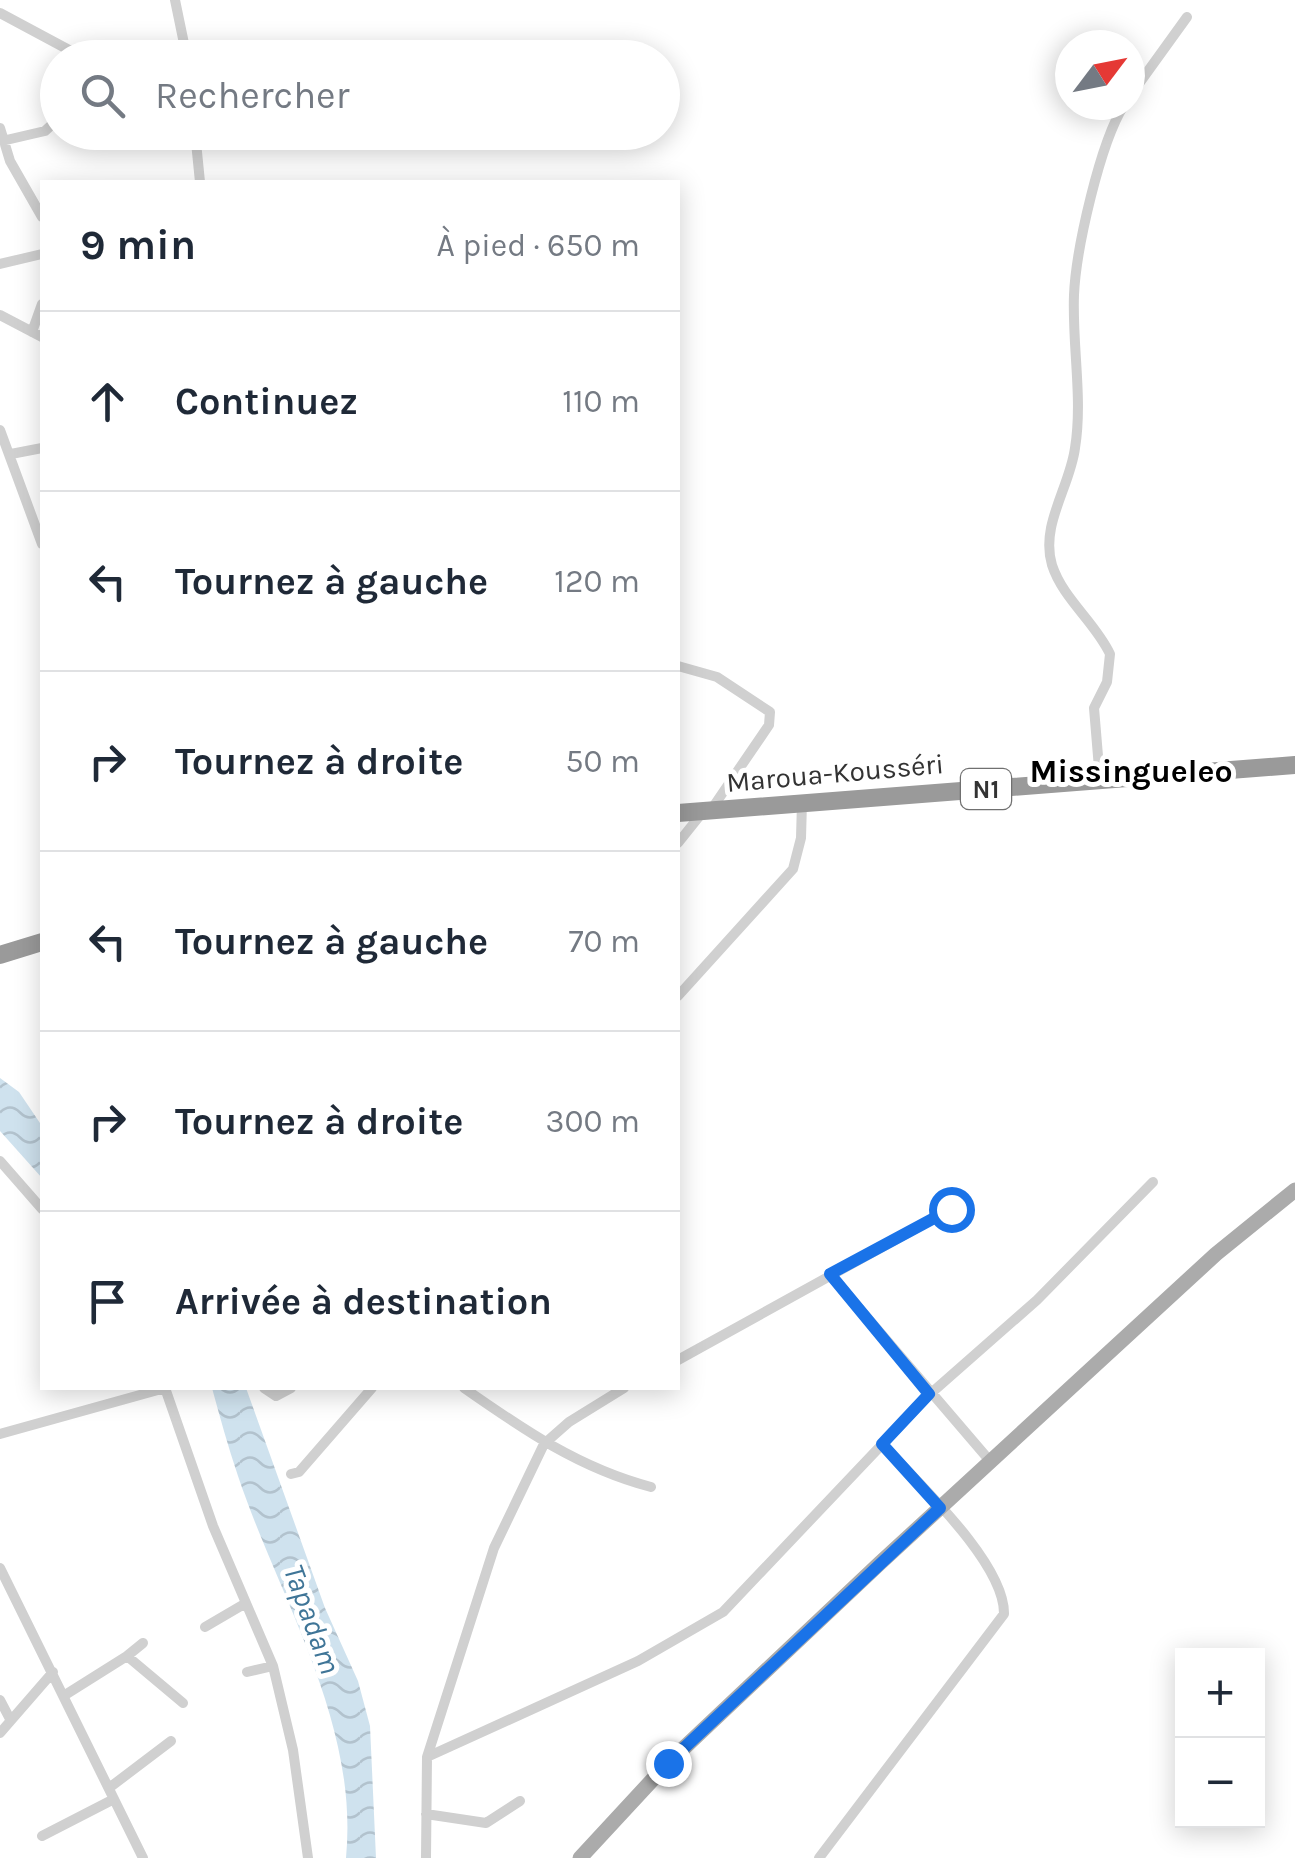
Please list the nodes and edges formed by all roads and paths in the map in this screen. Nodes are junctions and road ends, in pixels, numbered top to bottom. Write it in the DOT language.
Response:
graph roads {
  1 [pos="175,0"];
  2 [pos="0,13"];
  3 [pos="1187,18"];
  4 [pos="50,40"];
  5 [pos="183,40"];
  6 [pos="1145,75"];
  7 [pos="1118,120"];
  8 [pos="0,128"];
  9 [pos="40,132"];
  10 [pos="2,141"];
  11 [pos="197,150"];
  12 [pos="200,180"];
  13 [pos="40,212"];
  14 [pos="40,254"];
  15 [pos="0,264"];
  16 [pos="0,315"];
  17 [pos="37,334"];
  18 [pos="0,430"];
  19 [pos="40,448"];
  20 [pos="11,454"];
  21 [pos="40,538"];
  22 [pos="680,667"];
  23 [pos="1295,765"];
  24 [pos="1100,780"];
  25 [pos="802,802"];
  26 [pos="707,811"];
  27 [pos="680,813"];
  28 [pos="680,841"];
  29 [pos="40,943"];
  30 [pos="0,954"];
  31 [pos="680,994"];
  32 [pos="0,1162"];
  33 [pos="1153,1182"];
  34 [pos="1295,1190"];
  35 [pos="40,1207"];
  36 [pos="951,1209"];
  37 [pos="830,1274"];
  38 [pos="680,1359"];
  39 [pos="158,1390"];
  40 [pos="166,1390"];
  41 [pos="370,1390"];
  42 [pos="467,1390"];
  43 [pos="621,1390"];
  44 [pos="929,1394"];
  45 [pos="0,1434"];
  46 [pos="544,1444"];
  47 [pos="882,1444"];
  48 [pos="990,1461"];
  49 [pos="291,1474"];
  50 [pos="651,1487"];
  51 [pos="940,1508"];
  52 [pos="1,1574"];
  53 [pos="246,1603"];
  54 [pos="205,1627"];
  55 [pos="143,1643"];
  56 [pos="128,1656"];
  57 [pos="273,1666"];
  58 [pos="53,1672"];
  59 [pos="247,1672"];
  60 [pos="65,1695"];
  61 [pos="0,1700"];
  62 [pos="183,1703"];
  63 [pos="10,1719"];
  64 [pos="0,1733"];
  65 [pos="171,1741"];
  66 [pos="427,1757"];
  67 [pos="109,1788"];
  68 [pos="114,1799"];
  69 [pos="520,1801"];
  70 [pos="426,1814"];
  71 [pos="42,1836"];
  72 [pos="143,1858"];
  73 [pos="308,1858"];
  74 [pos="426,1858"];
  75 [pos="580,1858"];
  76 [pos="818,1858"];
  1 -- 5 [label="street"];
  2 -- 4 [label="street"];
  3 -- 6 [label="street"];
  7 -- 24 [label="street"];
  8 -- 10 [label="street"];
  9 -- 10 [label="street"];
  10 -- 13 [label="street"];
  11 -- 12 [label="street"];
  14 -- 15 [label="street"];
  16 -- 17 [label="street"];
  18 -- 20 [label="street"];
  19 -- 20 [label="street"];
  20 -- 21 [label="street"];
  22 -- 26 [label="street"];
  23 -- 24 [label="highway, Maroua-Kousséri / N1"];
  24 -- 25 [label="highway, Maroua-Kousséri / N1"];
  25 -- 26 [label="highway, Maroua-Kousséri / N1"];
  25 -- 31 [label="street"];
  26 -- 27 [label="highway, Maroua-Kousséri / N1"];
  26 -- 28 [label="street"];
  29 -- 30 [label="highway"];
  32 -- 35 [label="street"];
  33 -- 44 [label="street"];
  34 -- 48 [label="main road"];
  36 -- 37 [label="street"];
  37 -- 38 [label="street"];
  37 -- 44 [label="street"];
  39 -- 45 [label="street"];
  40 -- 53 [label="street"];
  41 -- 49 [label="street"];
  42 -- 46 [label="street"];
  43 -- 46 [label="street"];
  44 -- 47 [label="street"];
  44 -- 48 [label="street"];
  46 -- 50 [label="street"];
  46 -- 66 [label="street"];
  47 -- 51 [label="street"];
  47 -- 66 [label="street"];
  48 -- 51 [label="main road"];
  51 -- 75 [label="main road"];
  51 -- 76 [label="street"];
  52 -- 58 [label="street"];
  53 -- 54 [label="street"];
  53 -- 57 [label="street"];
  55 -- 56 [label="street"];
  56 -- 60 [label="street"];
  56 -- 62 [label="street"];
  57 -- 59 [label="street"];
  57 -- 73 [label="street"];
  58 -- 60 [label="street"];
  58 -- 63 [label="street"];
  60 -- 67 [label="street"];
  61 -- 63 [label="street"];
  63 -- 64 [label="street"];
  65 -- 67 [label="street"];
  66 -- 70 [label="street"];
  67 -- 68 [label="street"];
  68 -- 71 [label="street"];
  68 -- 72 [label="street"];
  69 -- 70 [label="street"];
  70 -- 74 [label="street"];
}
